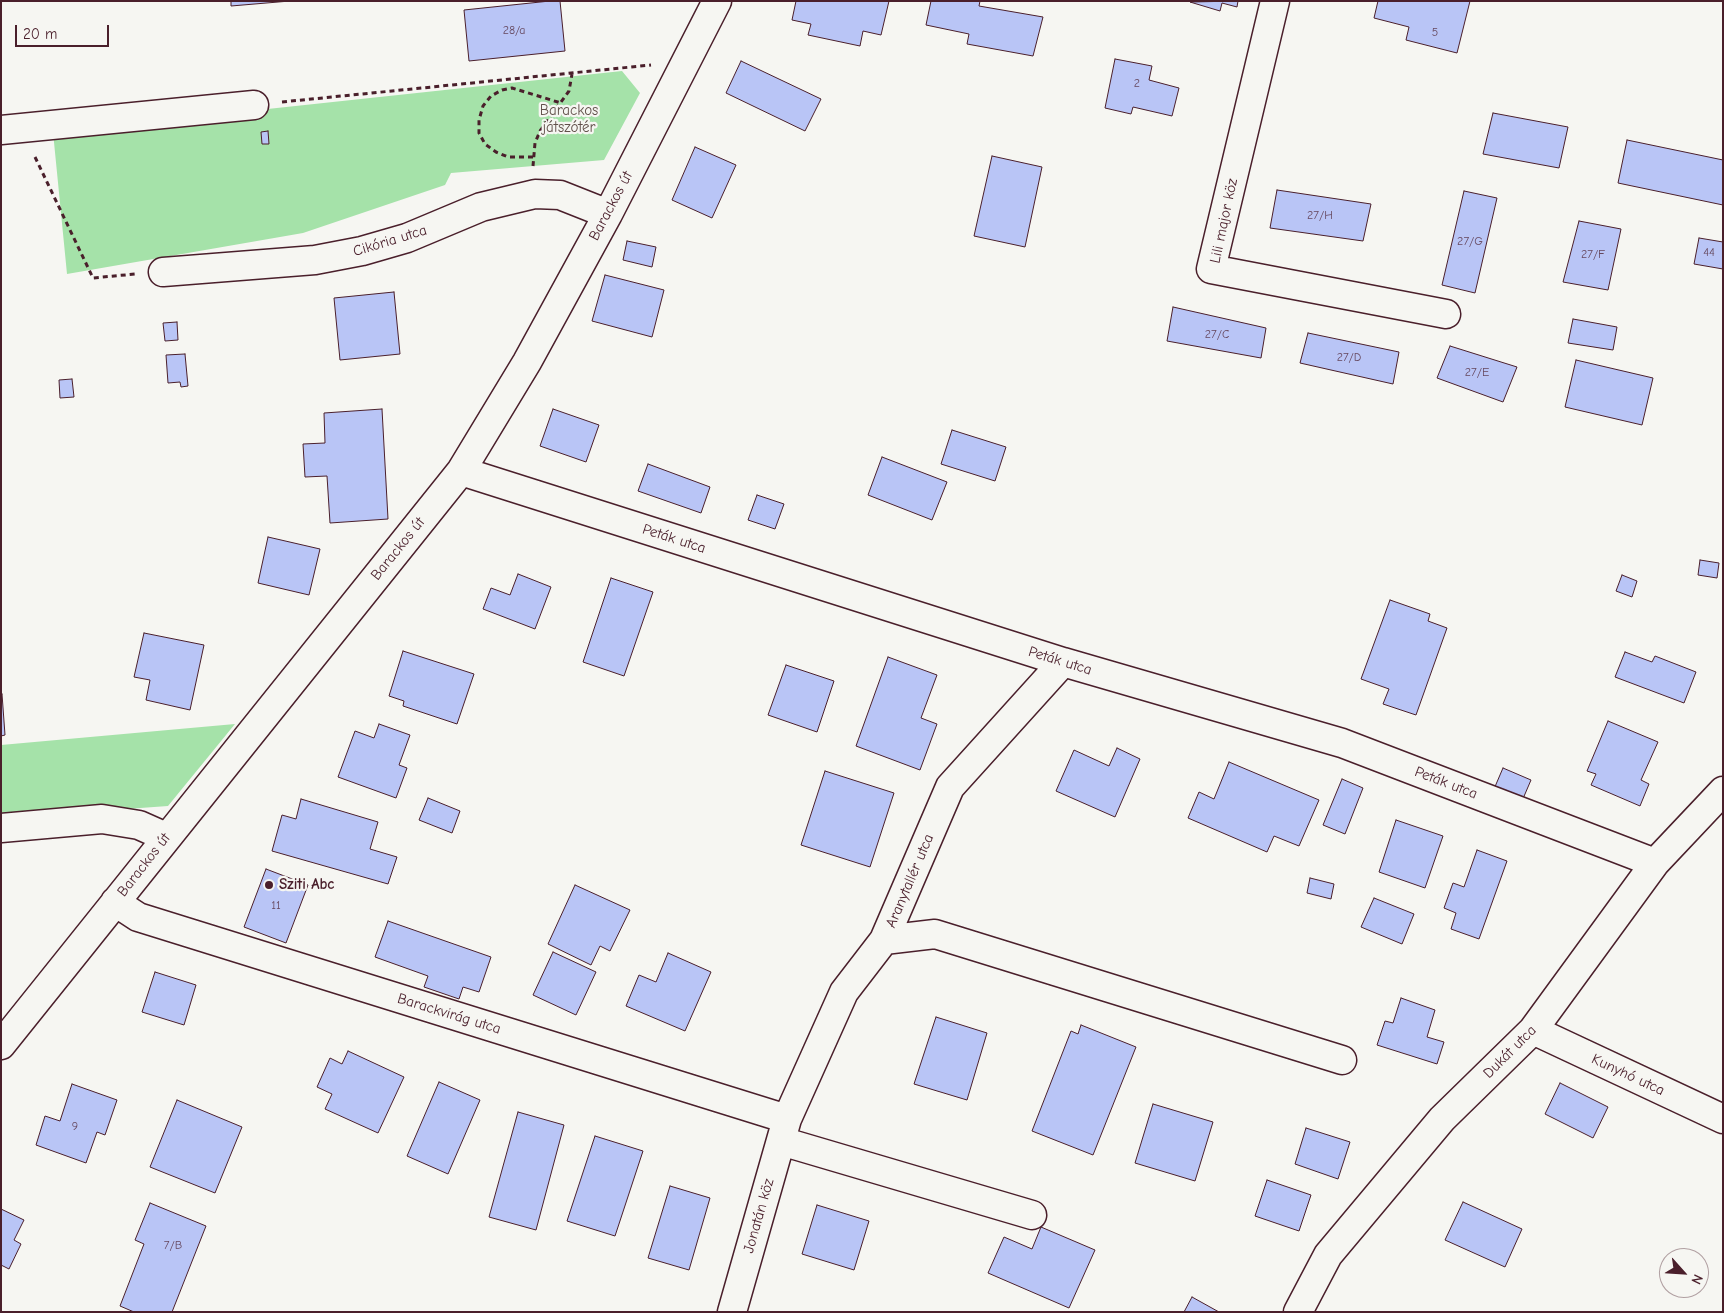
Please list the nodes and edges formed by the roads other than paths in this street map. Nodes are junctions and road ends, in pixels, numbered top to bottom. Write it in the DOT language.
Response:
graph roads {
  1 [pos="717,1"];
  2 [pos="1275,1"];
  3 [pos="254,105"];
  4 [pos="11,129"];
  5 [pos="608,214"];
  6 [pos="163,272"];
  7 [pos="1446,314"];
  8 [pos="461,471"];
  9 [pos="1063,662"];
  10 [pos="1723,791"];
  11 [pos="1,828"];
  12 [pos="166,836"];
  13 [pos="1655,863"];
  14 [pos="115,902"];
  15 [pos="884,940"];
  16 [pos="1533,1030"];
  17 [pos="1,1045"];
  18 [pos="1342,1060"];
  19 [pos="1723,1119"];
  20 [pos="784,1130"];
  21 [pos="1032,1215"];
  22 [pos="732,1312"];
  23 [pos="1298,1312"];
  1 -- 5 [label="street, Barackos út"];
  2 -- 7 [label="street, Lili major köz"];
  3 -- 4 [label="street"];
  5 -- 6 [label="street, Cikória utca"];
  5 -- 8 [label="street, Barackos út"];
  8 -- 9 [label="street, Peták utca"];
  8 -- 12 [label="street, Barackos út"];
  9 -- 13 [label="street, Peták utca"];
  9 -- 15 [label="street, Aranytallér utca"];
  10 -- 13 [label="street, Dukát utca"];
  11 -- 12 [label="street"];
  12 -- 14 [label="street, Barackos út"];
  13 -- 16 [label="street, Dukát utca"];
  14 -- 17 [label="street, Barackos út"];
  14 -- 20 [label="street, Barackvirág utca"];
  15 -- 18 [label="street"];
  15 -- 20 [label="street, Aranytallér utca"];
  16 -- 19 [label="street, Kunyhó utca"];
  16 -- 23 [label="street, Dukát utca"];
  20 -- 21 [label="street, Barackvirág utca"];
  20 -- 22 [label="street, Jonatán köz"];
}
